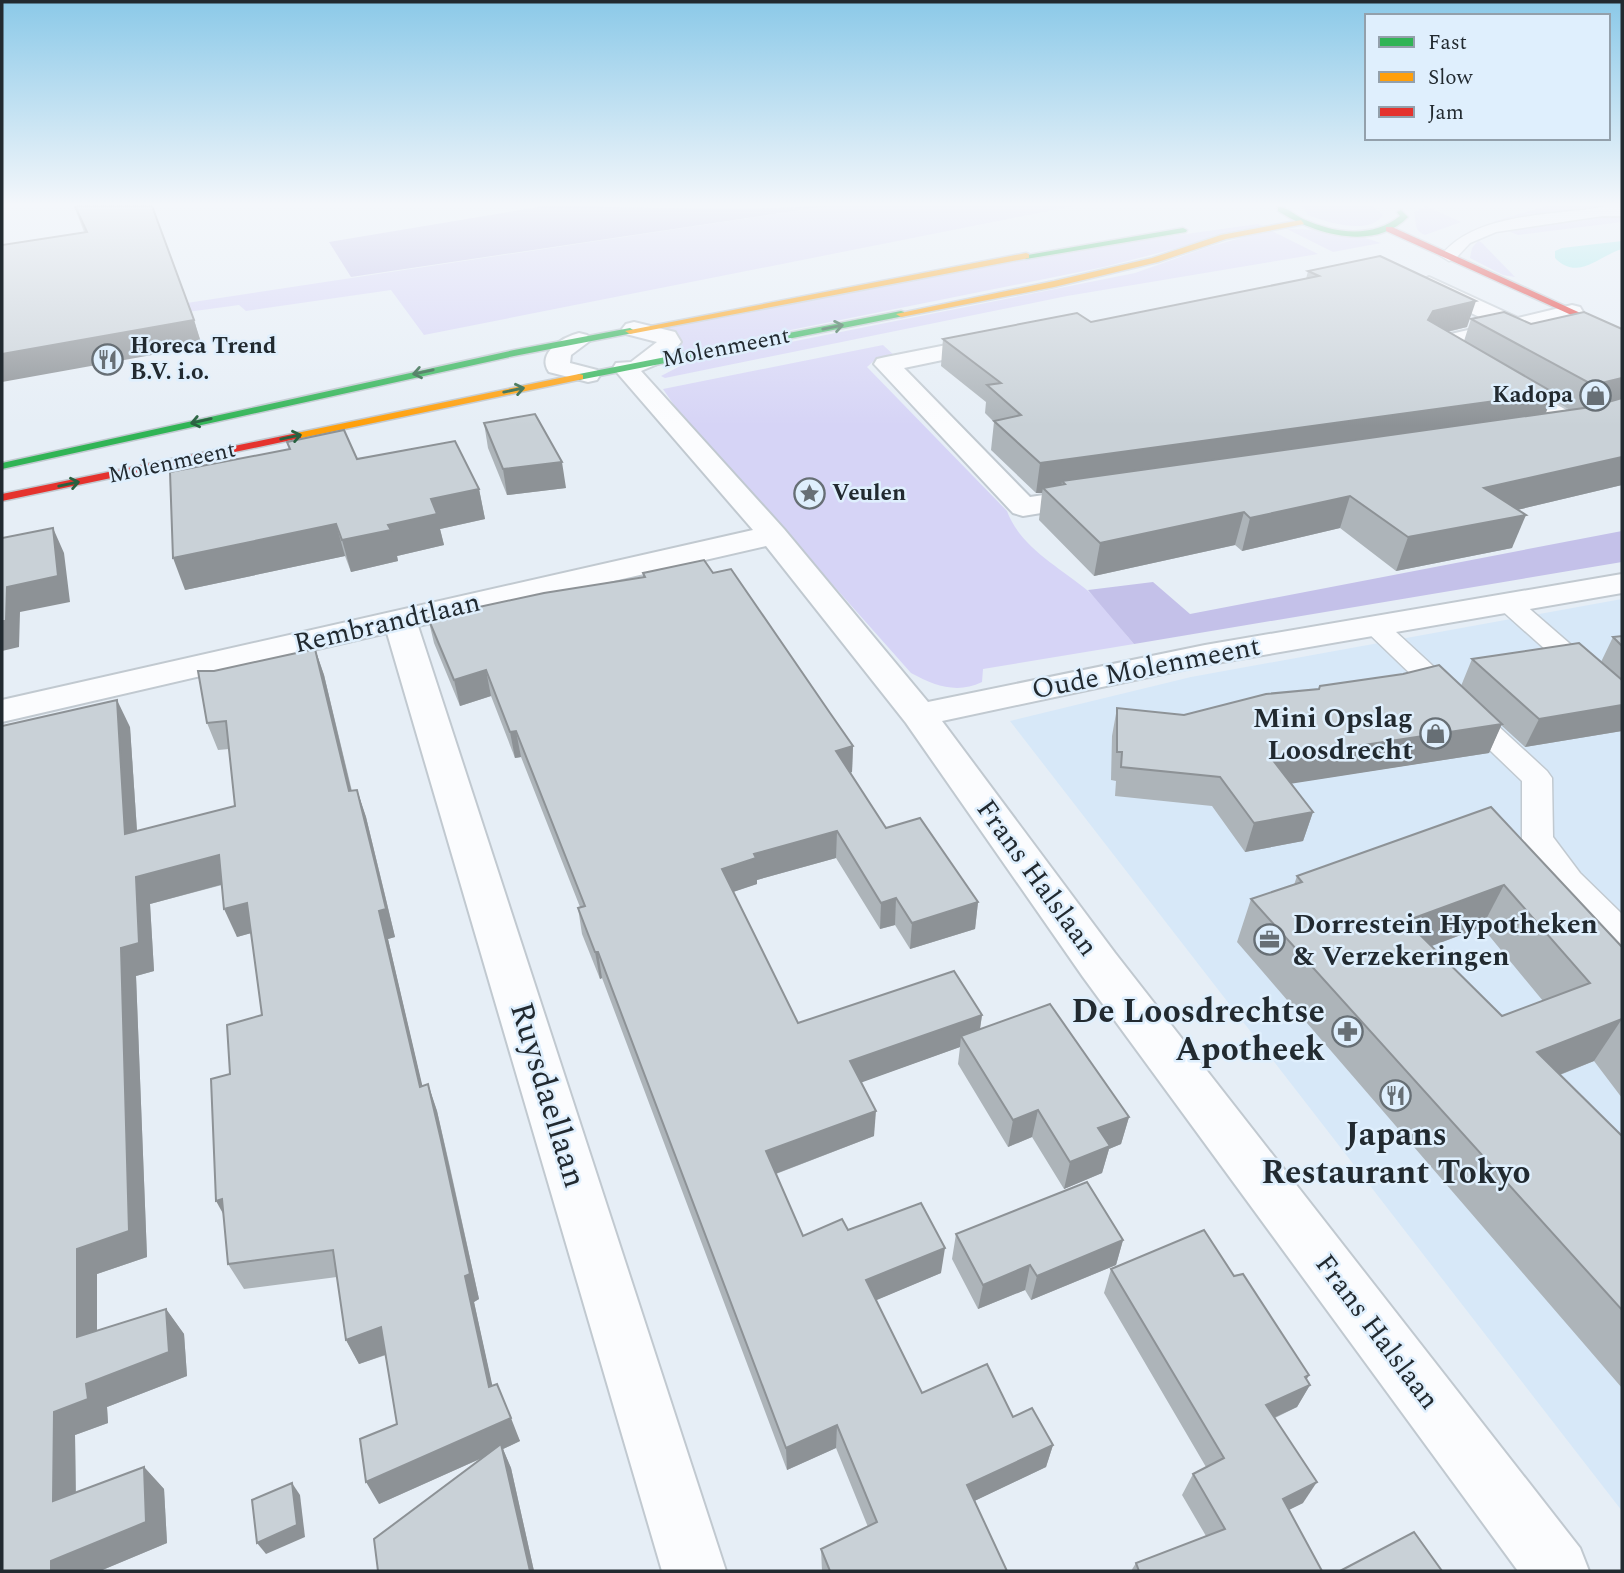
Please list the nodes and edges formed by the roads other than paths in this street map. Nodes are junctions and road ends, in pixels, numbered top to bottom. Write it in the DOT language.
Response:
graph roads {
  1 [pos="898,279"];
  2 [pos="1073,279"];
  3 [pos="1418,279"];
  4 [pos="1500,279"];
  5 [pos="1572,312"];
  6 [pos="1515,325"];
  7 [pos="634,329"];
  8 [pos="1622,335"];
  9 [pos="1020,337"];
  10 [pos="579,340"];
  11 [pos="633,366"];
  12 [pos="588,375"];
  13 [pos="1525,434"];
  14 [pos="2,466"];
  15 [pos="1116,494"];
  16 [pos="2,498"];
  17 [pos="772,535"];
  18 [pos="1622,583"];
  19 [pos="1508,603"];
  20 [pos="399,620"];
  21 [pos="1374,625"];
  22 [pos="1622,703"];
  23 [pos="2,711"];
  24 [pos="919,715"];
  25 [pos="1622,935"];
  26 [pos="694,1571"];
  27 [pos="1557,1571"];
  1 -- 7 [label="main road, Molenmeent"];
  11 -- 2 [label="main road, Molenmeent, one-way"];
  3 -- 6 [label="street"];
  4 -- 5 [label="main road"];
  5 -- 6 [label="street"];
  5 -- 8 [label="main road"];
  6 -- 13 [label="street"];
  7 -- 10 [label="main road, Molenmeent"];
  7 -- 11 [label="street, Molenmeent"];
  9 -- 15 [label="street"];
  10 -- 12 [label="street"];
  10 -- 14 [label="main road, Molenmeent, one-way"];
  11 -- 12 [label="main road, Molenmeent"];
  11 -- 17 [label="street, Frans Halslaan"];
  16 -- 12 [label="main road, Molenmeent, one-way"];
  17 -- 20 [label="street, Rembrandtlaan"];
  17 -- 24 [label="street, Frans Halslaan"];
  18 -- 19 [label="street, Oude Molenmeent"];
  19 -- 21 [label="street, Oude Molenmeent"];
  19 -- 22 [label="lane"];
  20 -- 23 [label="street, Rembrandtlaan"];
  20 -- 26 [label="street, Ruysdaellaan"];
  21 -- 24 [label="street, Oude Molenmeent"];
  21 -- 25 [label="lane"];
  24 -- 27 [label="street, Frans Halslaan"];
}
